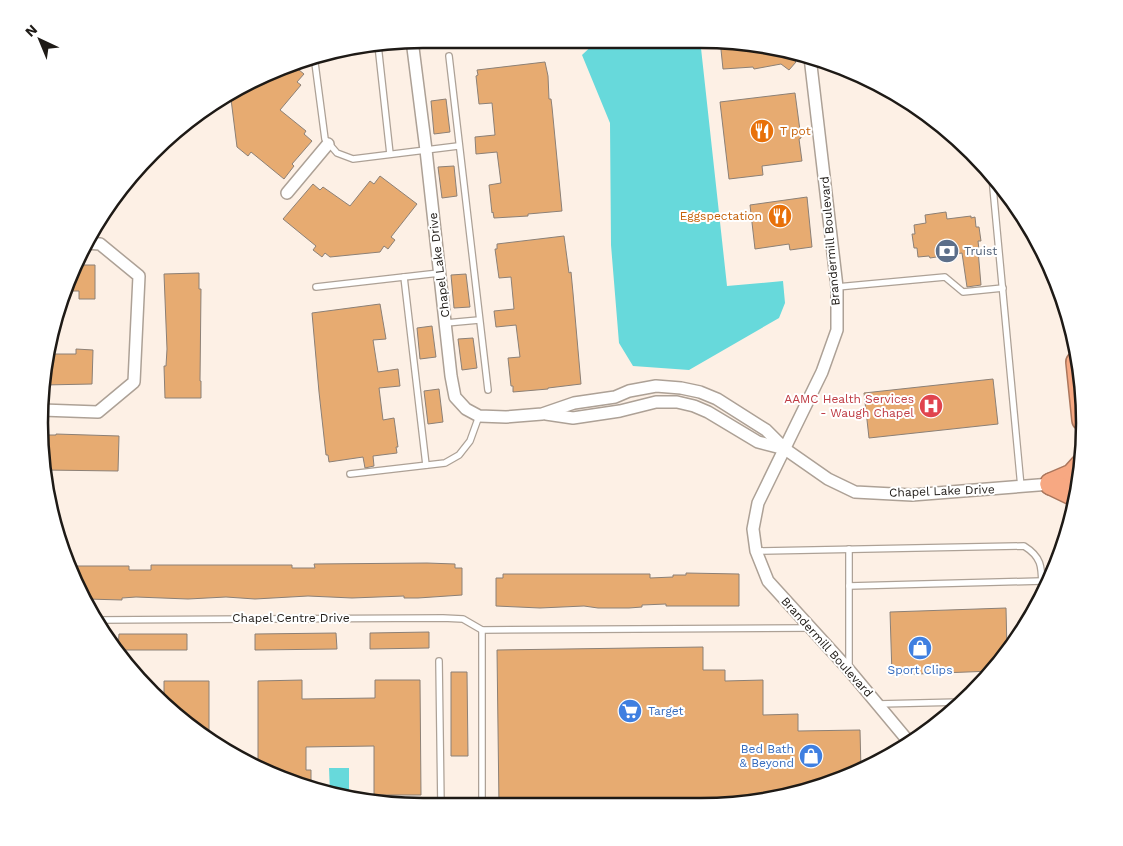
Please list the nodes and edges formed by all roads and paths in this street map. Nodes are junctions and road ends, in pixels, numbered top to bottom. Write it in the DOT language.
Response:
graph roads {
  1 [pos="413,48"];
  2 [pos="379,50"];
  3 [pos="448,56"];
  4 [pos="315,63"];
  5 [pos="811,64"];
  6 [pos="328,144"];
  7 [pos="458,146"];
  8 [pos="426,150"];
  9 [pos="390,154"];
  10 [pos="993,188"];
  11 [pos="287,193"];
  12 [pos="93,244"];
  13 [pos="439,273"];
  14 [pos="404,277"];
  15 [pos="316,287"];
  16 [pos="837,287"];
  17 [pos="1003,288"];
  18 [pos="479,320"];
  19 [pos="446,323"];
  20 [pos="488,390"];
  21 [pos="48,410"];
  22 [pos="542,414"];
  23 [pos="479,416"];
  24 [pos="785,449"];
  25 [pos="426,466"];
  26 [pos="350,474"];
  27 [pos="1071,475"];
  28 [pos="1051,484"];
  29 [pos="1021,487"];
  30 [pos="1069,492"];
  31 [pos="849,549"];
  32 [pos="756,551"];
  33 [pos="1042,578"];
  34 [pos="1041,581"];
  35 [pos="849,586"];
  36 [pos="104,620"];
  37 [pos="811,628"];
  38 [pos="482,630"];
  39 [pos="439,661"];
  40 [pos="849,670"];
  41 [pos="951,702"];
  42 [pos="878,704"];
  43 [pos="905,737"];
  44 [pos="441,798"];
  45 [pos="482,798"];
  1 -- 8 [label="street, Chapel Lake Drive"];
  2 -- 9 [label="lane"];
  3 -- 7 [label="lane"];
  4 -- 6 [label="lane"];
  5 -- 16 [label="street, Brandermill Boulevard"];
  6 -- 9 [label="lane"];
  6 -- 11 [label="street"];
  7 -- 8 [label="lane"];
  7 -- 18 [label="lane"];
  8 -- 9 [label="lane"];
  8 -- 13 [label="street, Chapel Lake Drive"];
  10 -- 17 [label="lane"];
  12 -- 21 [label="street"];
  13 -- 14 [label="lane"];
  13 -- 19 [label="street, Chapel Lake Drive"];
  14 -- 15 [label="lane"];
  14 -- 25 [label="lane"];
  16 -- 17 [label="lane"];
  16 -- 24 [label="street, Brandermill Boulevard"];
  17 -- 29 [label="lane"];
  18 -- 19 [label="lane"];
  18 -- 20 [label="lane"];
  19 -- 23 [label="street, Chapel Lake Drive"];
  22 -- 23 [label="street, Chapel Lake Drive"];
  22 -- 24 [label="street, Chapel Lake Drive"];
  22 -- 24 [label="street, Chapel Lake Drive"];
  23 -- 25 [label="lane"];
  24 -- 29 [label="street, Chapel Lake Drive"];
  24 -- 32 [label="street, Brandermill Boulevard"];
  25 -- 26 [label="lane"];
  27 -- 28 [label="highway"];
  28 -- 29 [label="street, Chapel Lake Drive"];
  28 -- 30 [label="highway"];
  31 -- 32 [label="lane"];
  31 -- 33 [label="lane"];
  31 -- 35 [label="lane"];
  32 -- 37 [label="street, Brandermill Boulevard"];
  34 -- 35 [label="lane"];
  35 -- 40 [label="lane"];
  36 -- 38 [label="lane, Chapel Centre Drive"];
  37 -- 38 [label="lane"];
  37 -- 40 [label="street, Brandermill Boulevard"];
  38 -- 45 [label="lane"];
  39 -- 44 [label="lane"];
  40 -- 42 [label="street, Brandermill Boulevard"];
  41 -- 42 [label="lane"];
  42 -- 43 [label="street, Brandermill Boulevard"];
}
